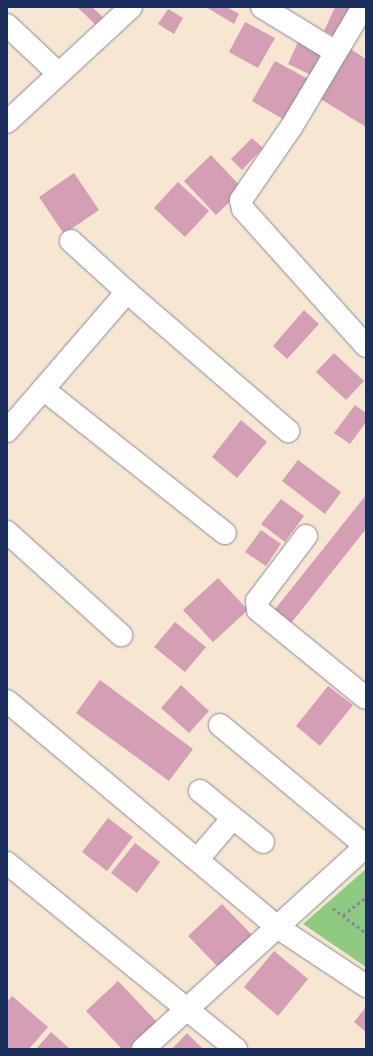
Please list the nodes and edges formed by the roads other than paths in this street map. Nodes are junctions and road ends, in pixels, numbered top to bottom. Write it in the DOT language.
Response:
graph roads {
  1 [pos="131,7"];
  2 [pos="262,7"];
  3 [pos="363,7"];
  4 [pos="7,25"];
  5 [pos="334,51"];
  6 [pos="58,73"];
  7 [pos="7,122"];
  8 [pos="71,241"];
  9 [pos="127,292"];
  10 [pos="366,346"];
  11 [pos="43,389"];
  12 [pos="7,431"];
  13 [pos="288,431"];
  14 [pos="7,532"];
  15 [pos="225,533"];
  16 [pos="306,536"];
  17 [pos="122,635"];
  18 [pos="366,698"];
  19 [pos="7,701"];
  20 [pos="220,725"];
  21 [pos="200,791"];
  22 [pos="232,819"];
  23 [pos="263,842"];
  24 [pos="366,846"];
  25 [pos="197,860"];
  26 [pos="7,863"];
  27 [pos="277,927"];
  28 [pos="366,986"];
  29 [pos="186,1009"];
  30 [pos="143,1049"];
  31 [pos="236,1049"];
  1 -- 6 [label="street"];
  2 -- 5 [label="street"];
  3 -- 5 [label="street"];
  4 -- 6 [label="street"];
  5 -- 10 [label="street"];
  6 -- 7 [label="street"];
  8 -- 9 [label="street"];
  9 -- 11 [label="street"];
  9 -- 13 [label="street"];
  11 -- 12 [label="street"];
  11 -- 15 [label="street"];
  14 -- 17 [label="street"];
  16 -- 18 [label="street"];
  19 -- 25 [label="street"];
  20 -- 24 [label="street"];
  21 -- 22 [label="street"];
  22 -- 23 [label="street"];
  22 -- 25 [label="street"];
  24 -- 27 [label="street"];
  25 -- 27 [label="street"];
  26 -- 29 [label="street"];
  27 -- 28 [label="street"];
  27 -- 29 [label="street"];
  29 -- 30 [label="street"];
  29 -- 31 [label="street"];
}
